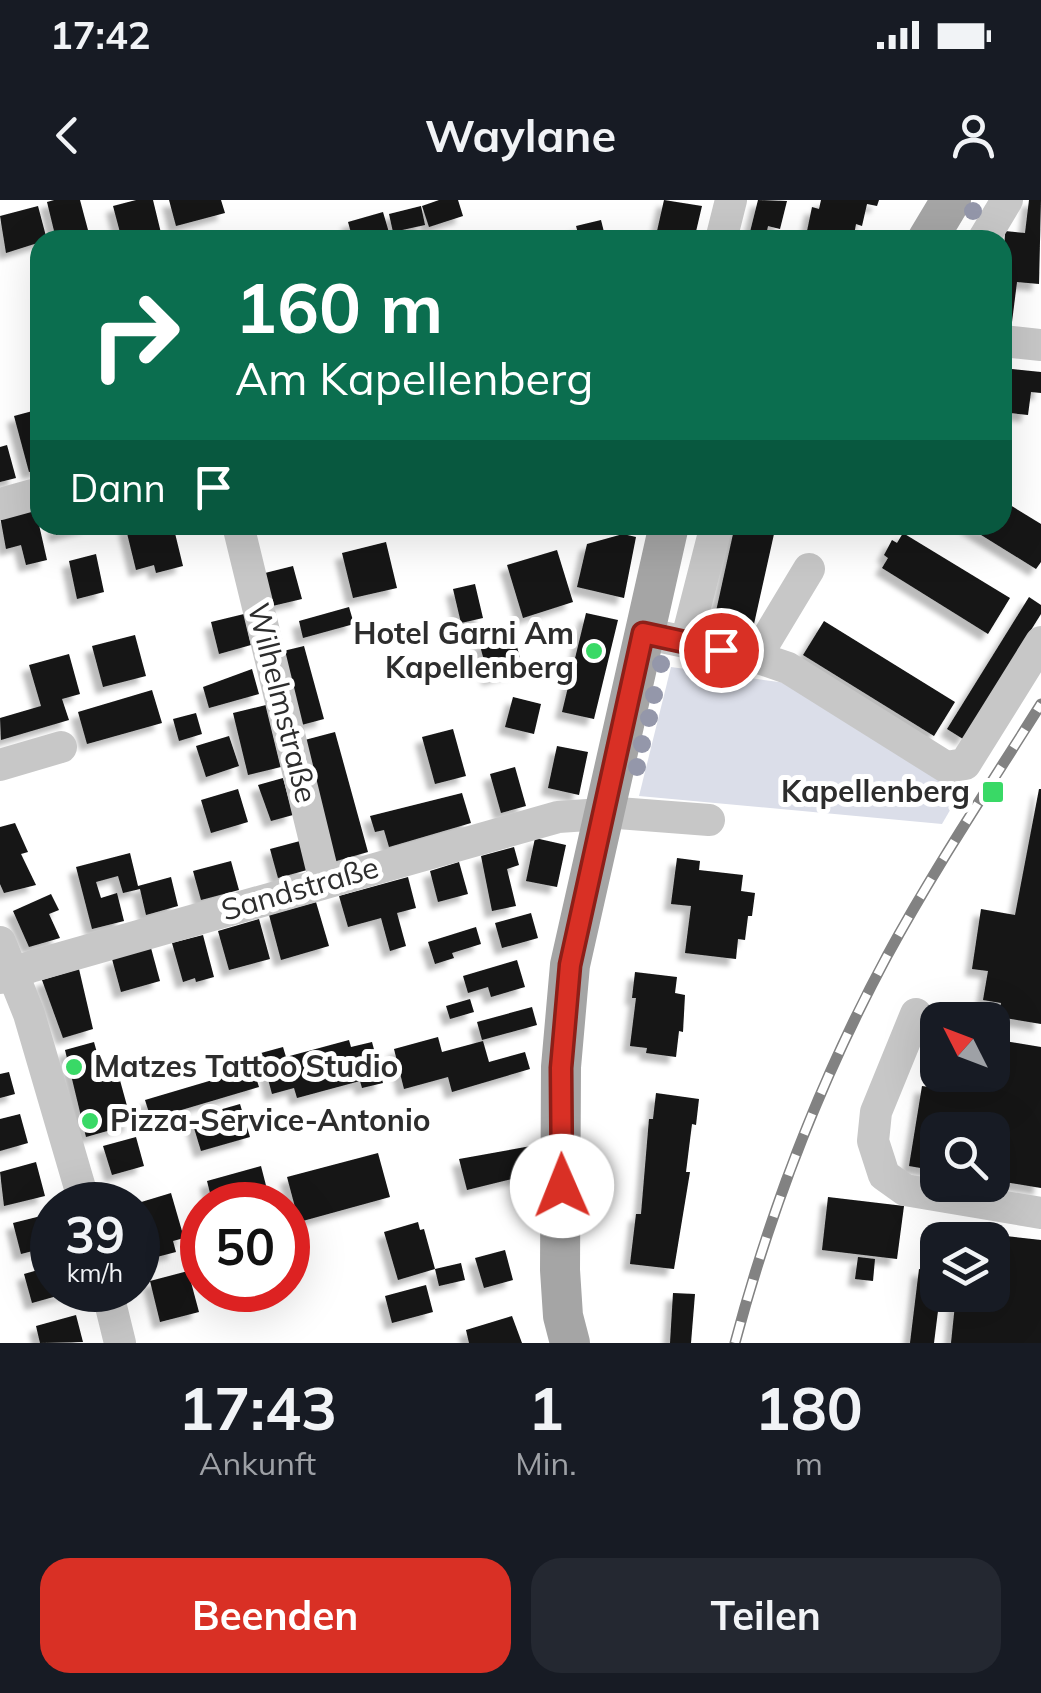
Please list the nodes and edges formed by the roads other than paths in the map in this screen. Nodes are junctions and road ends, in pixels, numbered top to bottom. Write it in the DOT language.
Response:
graph roads {
  1 [pos="731,200"];
  2 [pos="951,200"];
  3 [pos="1007,200"];
  4 [pos="724,230"];
  5 [pos="933,230"];
  6 [pos="989,230"];
  7 [pos="1012,342"];
  8 [pos="1041,345"];
  9 [pos="30,496"];
  10 [pos="0,504"];
  11 [pos="240,535"];
  12 [pos="667,535"];
  13 [pos="713,535"];
  14 [pos="809,569"];
  15 [pos="643,633"];
  16 [pos="686,642"];
  17 [pos="1041,642"];
  18 [pos="756,657"];
  19 [pos="61,747"];
  20 [pos="0,764"];
  21 [pos="602,813"];
  22 [pos="708,820"];
  23 [pos="325,882"];
  24 [pos="0,942"];
  25 [pos="7,976"];
  26 [pos="916,1014"];
  27 [pos="78,1182"];
  28 [pos="562,1186"];
  29 [pos="1041,1214"];
  30 [pos="112,1312"];
  31 [pos="120,1343"];
  32 [pos="570,1343"];
  33 [pos="582,1343"];
  1 -- 4 [label="street"];
  2 -- 5 [label="main road"];
  3 -- 6 [label="street"];
  7 -- 8 [label="street"];
  9 -- 10 [label="street"];
  11 -- 23 [label="street, Wilhelmstraße"];
  12 -- 15 [label="main road"];
  13 -- 16 [label="street"];
  14 -- 18 [label="street"];
  15 -- 16 [label="street"];
  15 -- 21 [label="main road"];
  16 -- 18 [label="street"];
  17 -- 18 [label="street"];
  19 -- 20 [label="street"];
  21 -- 22 [label="street, Sandstraße"];
  21 -- 23 [label="street, Sandstraße"];
  21 -- 28 [label="main road"];
  23 -- 25 [label="street, Sandstraße"];
  24 -- 25 [label="street"];
  25 -- 27 [label="street"];
  26 -- 29 [label="street"];
  28 -- 32 [label="main road"];
  28 -- 33 [label="main road"];
  30 -- 31 [label="street"];
}
